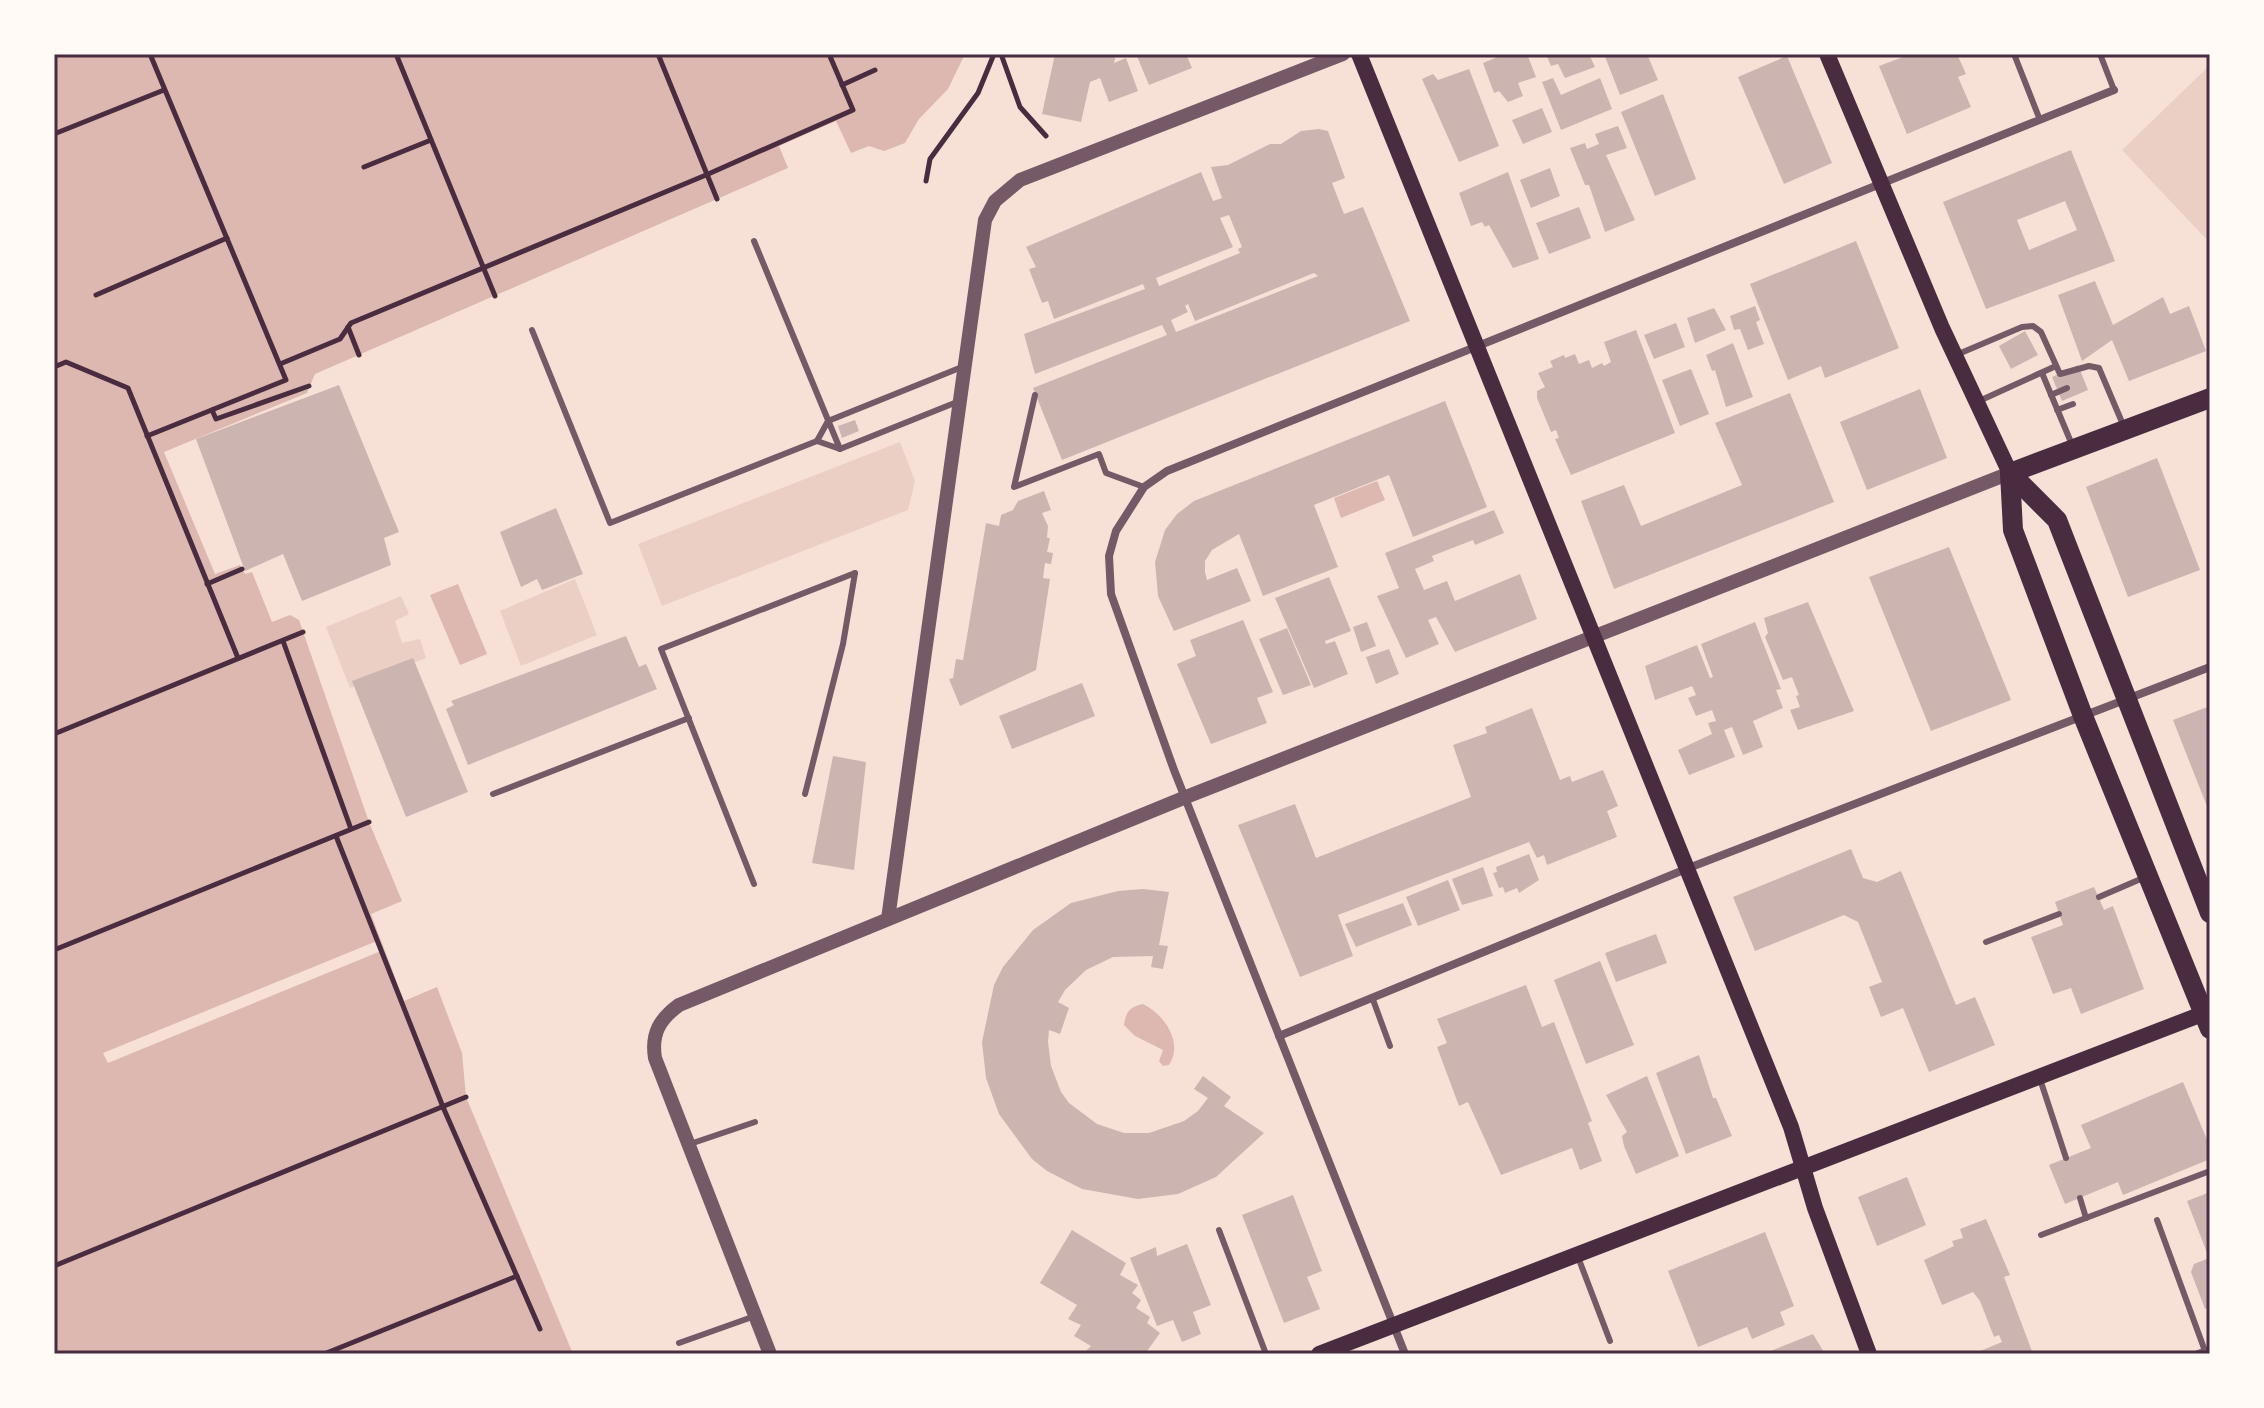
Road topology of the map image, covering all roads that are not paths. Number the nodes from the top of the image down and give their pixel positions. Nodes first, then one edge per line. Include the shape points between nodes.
1 (1343, 54) edge
2 (1359, 54) edge
3 (1827, 54) edge
4 (2014, 54) edge
5 (2100, 54) edge
6 (2114, 90) joint
7 (2040, 120) junction
8 (1880, 184) junction
9 (754, 241) dead end
10 (532, 330) dead end
11 (1475, 347) junction
12 (1954, 356) junction
13 (2056, 366) junction
14 (962, 367) junction
15 (2042, 373) junction
16 (2102, 373) junction
17 (2092, 377) dead end
18 (2067, 388) dead end
19 (2109, 389) junction
20 (2099, 393) dead end
21 (1035, 395) dead end
22 (2051, 395) junction
23 (2210, 398) edge
24 (957, 402) junction
25 (1976, 402) junction
26 (2073, 404) dead end
27 (2057, 410) junction
28 (828, 421) junction
29 (2125, 430) junction
30 (817, 441) junction
31 (840, 449) junction
32 (2074, 450) junction
33 (2010, 473) junction
34 (1144, 487) junction
35 (1593, 637) junction
36 (2210, 667) edge
37 (2127, 699) junction
38 (2083, 716) junction
39 (689, 718) junction
40 (493, 794) dead end
41 (805, 794) dead end
42 (1186, 797) junction
43 (1686, 869) junction
44 (2148, 876) junction
45 (754, 884) dead end
46 (2099, 897) dead end
47 (2210, 913) edge
48 (2059, 914) dead end
49 (888, 919) junction
50 (1986, 942) dead end
51 (1372, 997) junction
52 (2208, 1018) edge
53 (1279, 1036) junction
54 (1390, 1046) dead end
55 (2039, 1076) junction
56 (755, 1122) dead end
57 (688, 1144) junction
58 (2066, 1158) dead end
59 (1801, 1168) junction
60 (2210, 1171) edge
61 (2080, 1198) dead end
62 (2086, 1218) junction
63 (2157, 1220) dead end
64 (1219, 1230) dead end
65 (2041, 1235) dead end
66 (1576, 1253) junction
67 (755, 1316) junction
68 (1394, 1324) junction
69 (1610, 1341) dead end
70 (679, 1343) dead end
71 (2204, 1352) edge
72 (770, 1354) edge
73 (1266, 1354) edge
74 (1319, 1354) edge
75 (1405, 1354) edge
76 (1869, 1354) edge

1 - 14 street via 1020,180 995,201 985,220
2 - 11 main road
3 - 8 main road
4 - 7 lane
5 - 6 lane
6 - 7 street
7 - 8 street
8 - 11 street
8 - 12 main road
9 - 28 lane
10 - 30 lane via 610,523
11 - 34 street via 1167,471
11 - 35 main road
12 - 13 lane via 2029,325 2041,332
12 - 25 main road
13 - 15 lane
13 - 16 lane via 2062,375 2093,366
14 - 24 street
14 - 28 lane
15 - 22 lane
15 - 25 lane
16 - 17 lane
16 - 19 lane
18 - 22 lane
19 - 20 lane
19 - 29 lane
21 - 34 lane via 1014,487 1099,454 1106,473
22 - 27 lane
23 - 29 main road
24 - 31 lane
24 - 49 street
25 - 33 main road
26 - 27 lane
27 - 32 lane
28 - 30 lane
28 - 31 lane
29 - 32 main road
30 - 31 lane
32 - 33 main road
33 - 35 street
33 - 37 main road via 2057,520
33 - 38 main road via 2013,530
34 - 42 street via 1116,531 1109,556 1111,594
35 - 42 street
35 - 43 main road
36 - 37 street
37 - 38 street
37 - 47 main road
38 - 43 street
38 - 44 main road
39 - 40 lane
39 - 41 lane via 661,649 855,573
39 - 45 lane
42 - 49 street
42 - 53 street
43 - 51 street
43 - 59 main road via 1791,1127
44 - 46 lane
44 - 52 main road
48 - 50 lane
49 - 57 street via 692,998 665,1016 655,1035 655,1058
51 - 53 street
51 - 54 lane
52 - 55 main road
53 - 68 street
55 - 58 lane
55 - 59 main road
56 - 57 lane
57 - 67 street
59 - 66 main road
59 - 76 main road
60 - 62 lane
61 - 62 lane
62 - 65 lane
63 - 71 lane
64 - 73 lane
66 - 68 main road
66 - 69 lane
67 - 70 lane
67 - 72 street
68 - 74 main road
68 - 75 street

